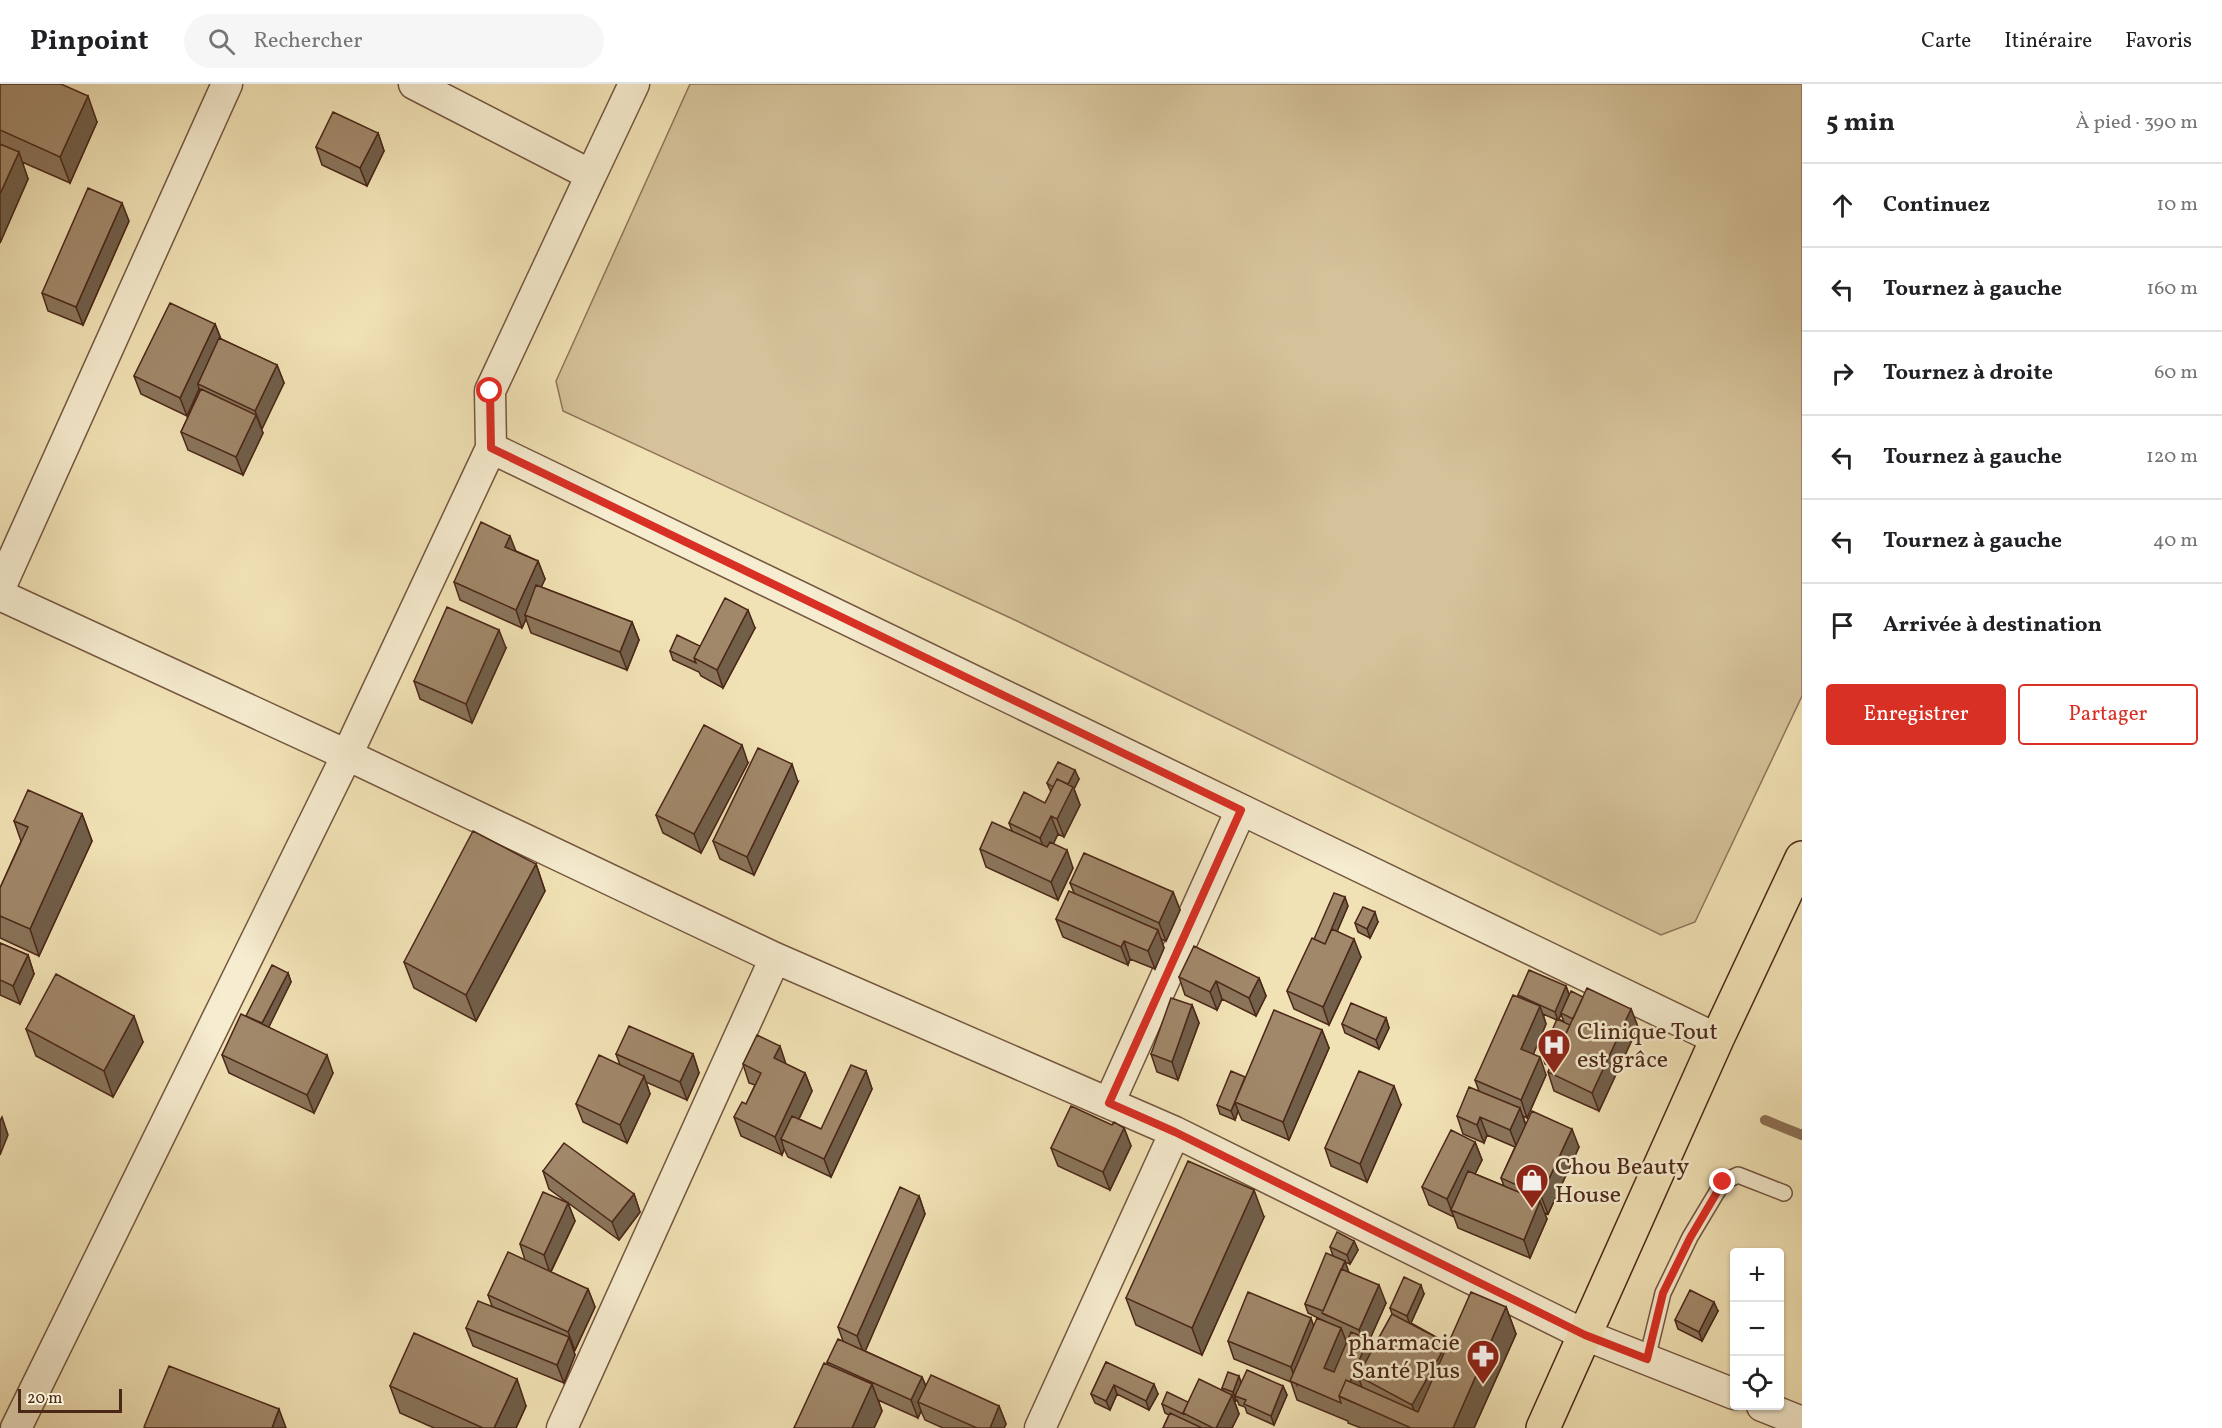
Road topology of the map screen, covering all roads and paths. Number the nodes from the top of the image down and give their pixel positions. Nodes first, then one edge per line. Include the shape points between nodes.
1 (227, 84) edge
2 (414, 84) edge
3 (634, 84) edge
4 (591, 175) junction
5 (491, 448) junction
6 (0, 588) edge
7 (0, 595) edge
8 (348, 755) junction
9 (1241, 810) junction
10 (1802, 858) edge
11 (775, 958) junction
12 (1717, 1040) junction
13 (1109, 1103) junction
14 (1175, 1132) junction
15 (1784, 1193) dead end
16 (1585, 1335) junction
17 (1647, 1359) junction
18 (1730, 1392) edge
19 (1772, 1410) edge
20 (1802, 1422) edge
21 (16, 1428) edge
22 (562, 1428) edge
23 (1040, 1428) edge
24 (1543, 1428) edge

1 - 6 street
2 - 4 street
3 - 4 street
4 - 5 street via 490,391
5 - 8 street
5 - 9 street
7 - 8 street
8 - 11 street
8 - 21 street
9 - 12 street
9 - 13 street
10 - 12 main road
11 - 13 street
11 - 22 street
12 - 16 main road
13 - 14 street
14 - 16 street
14 - 23 street
15 - 17 lane via 1738,1175 1723,1182 1663,1293
16 - 17 street
16 - 24 main road
17 - 18 street
19 - 20 street

